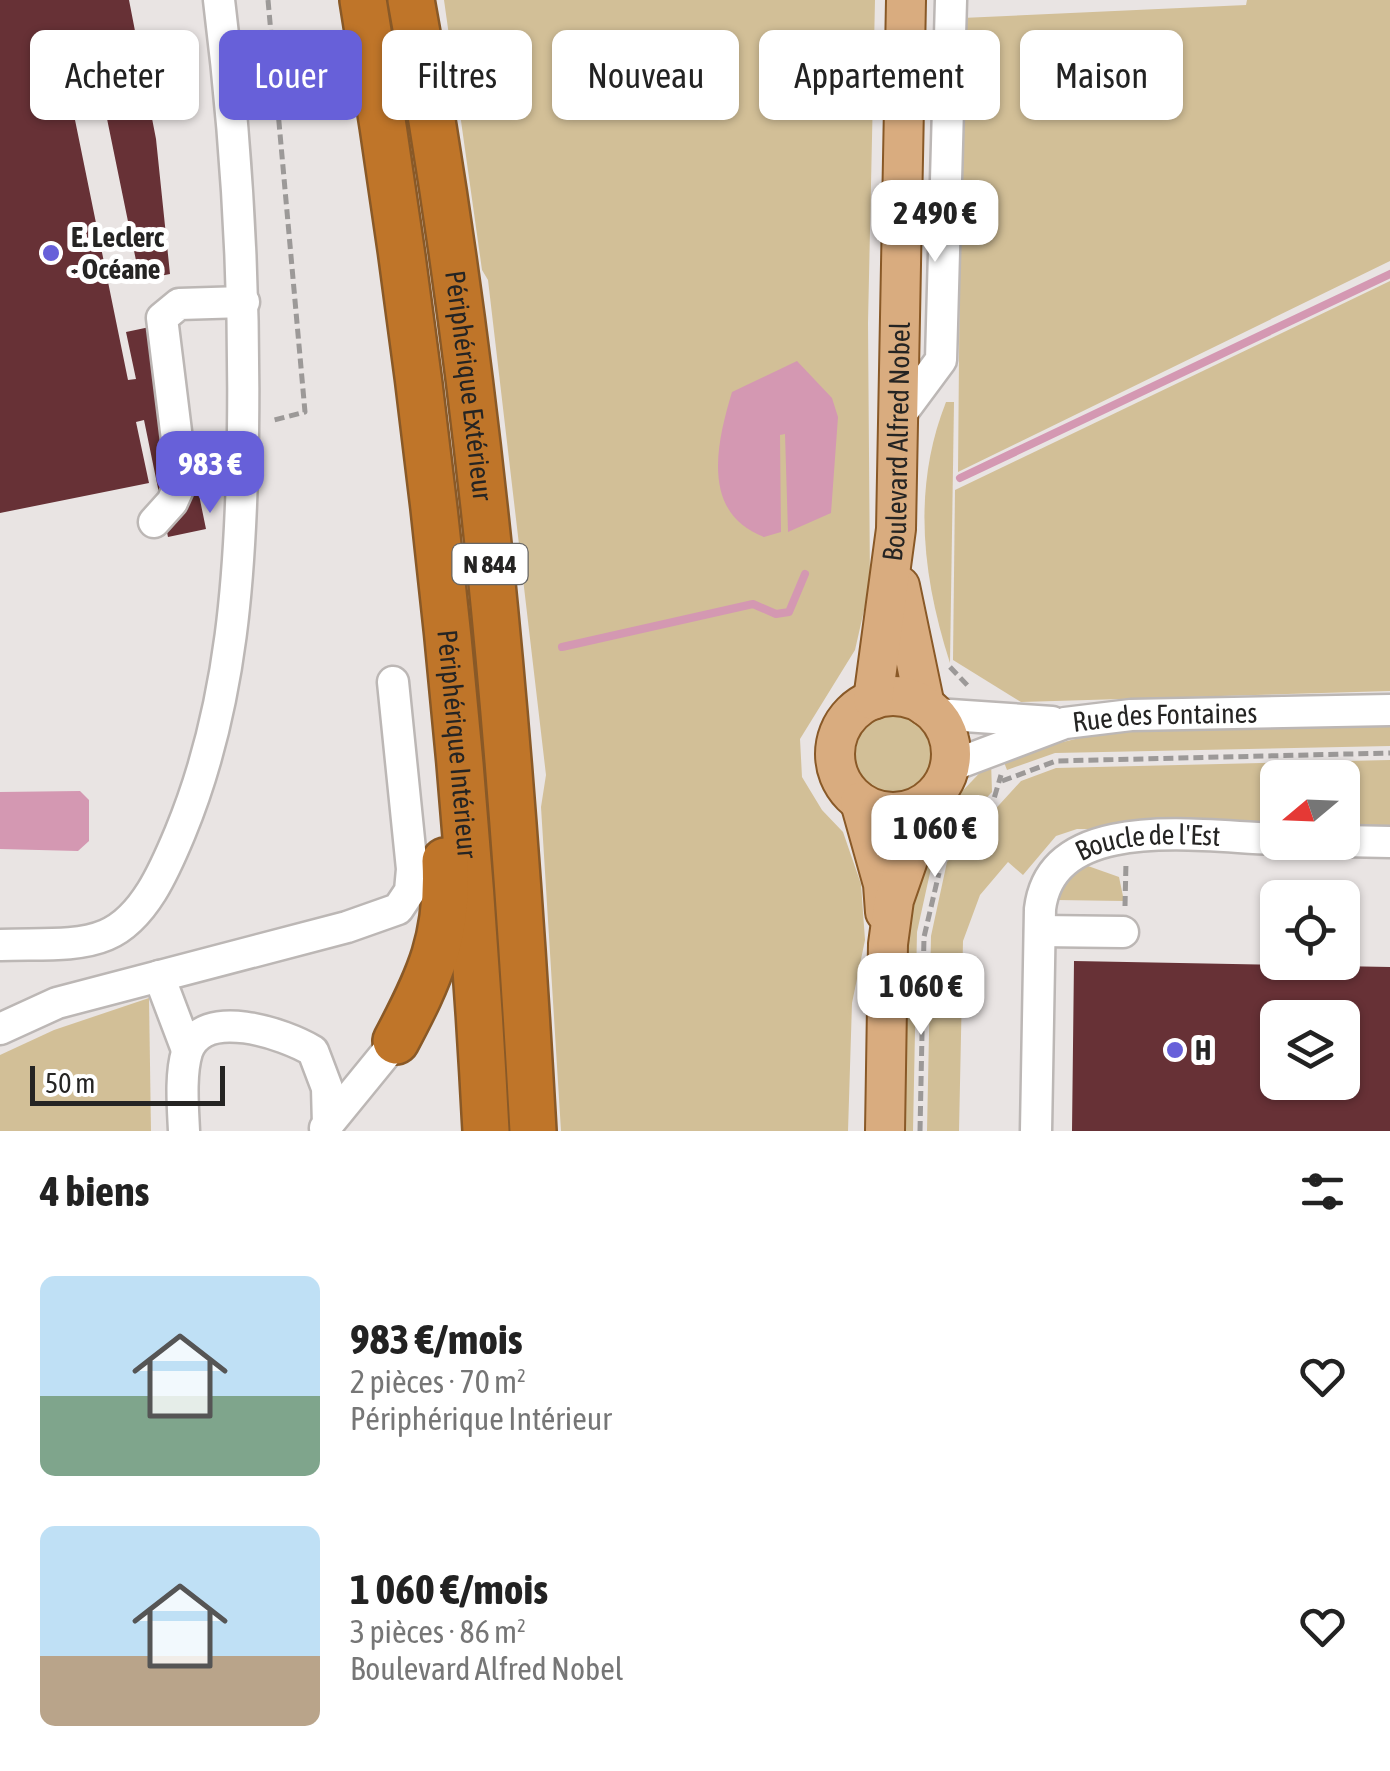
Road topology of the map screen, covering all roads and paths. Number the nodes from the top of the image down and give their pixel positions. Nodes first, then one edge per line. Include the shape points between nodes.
1 (219, 0) edge
2 (268, 0) edge
3 (364, 0) edge
4 (411, 0) edge
5 (906, 0) edge
6 (951, 0) edge
7 (244, 302) junction
8 (898, 418) junction
9 (257, 422) dead end
10 (154, 522) dead end
11 (896, 529) junction
12 (454, 678) junction
13 (393, 682) dead end
14 (873, 700) junction
15 (931, 710) junction
16 (1390, 710) edge
17 (1065, 723) junction
18 (1390, 753) edge
19 (951, 766) junction
20 (860, 802) junction
21 (928, 802) junction
22 (1390, 842) edge
23 (1260, 845) edge
24 (1360, 845) edge
25 (1126, 853) dead end
26 (1124, 923) joint
27 (1040, 931) junction
28 (0, 944) edge
29 (888, 944) junction
30 (160, 976) junction
31 (0, 1030) edge
32 (396, 1041) joint
33 (187, 1050) junction
34 (325, 1128) edge
35 (184, 1131) edge
36 (486, 1131) edge
37 (533, 1131) edge
38 (885, 1131) edge
39 (920, 1131) edge
40 (1036, 1131) edge

1 - 7 street via 235,125
2 - 9 path via 305,412
3 - 12 highway, Périphérique Intérieur / N 844 via 413,319
4 - 37 highway, Périphérique Extérieur / N 844 via 458,298 499,646
5 - 8 main road, Boulevard Alfred Nobel
6 - 8 street via 940,360
7 - 10 street via 179,304 162,318 182,480
7 - 28 street via 237,574 228,676 204,775 170,857 138,911 106,936
8 - 11 main road, Boulevard Alfred Nobel
11 - 14 main road, Boulevard Alfred Nobel
11 - 15 main road via 904,614
12 - 32 highway via 436,718 447,897 433,972
12 - 36 highway, Périphérique Intérieur / N 844
13 - 30 street via 412,868 410,891 398,909
14 - 15 main road via 904,696
14 - 20 main road via 847,717 834,755 840,779
15 - 17 street
15 - 19 main road via 947,732
16 - 17 street, Rue des Fontaines via 1131,715
17 - 19 street, Rue des Fontaines
18 - 39 path via 1056,761 1002,781 993,802 943,856 939,872 924,937
19 - 21 main road
20 - 21 main road via 890,813
20 - 29 main road via 883,884
21 - 29 main road via 894,900
22 - 24 street
23 - 27 street, Boucle de l'Est via 1126,836 1092,844 1065,860 1042,890
25 - 26 path
26 - 27 street
27 - 40 street, Boucle de l'Est
29 - 38 main road
30 - 31 street via 57,1002
30 - 33 street
32 - 34 street
33 - 34 street via 221,1026 292,1038 314,1051 321,1065
33 - 35 street

